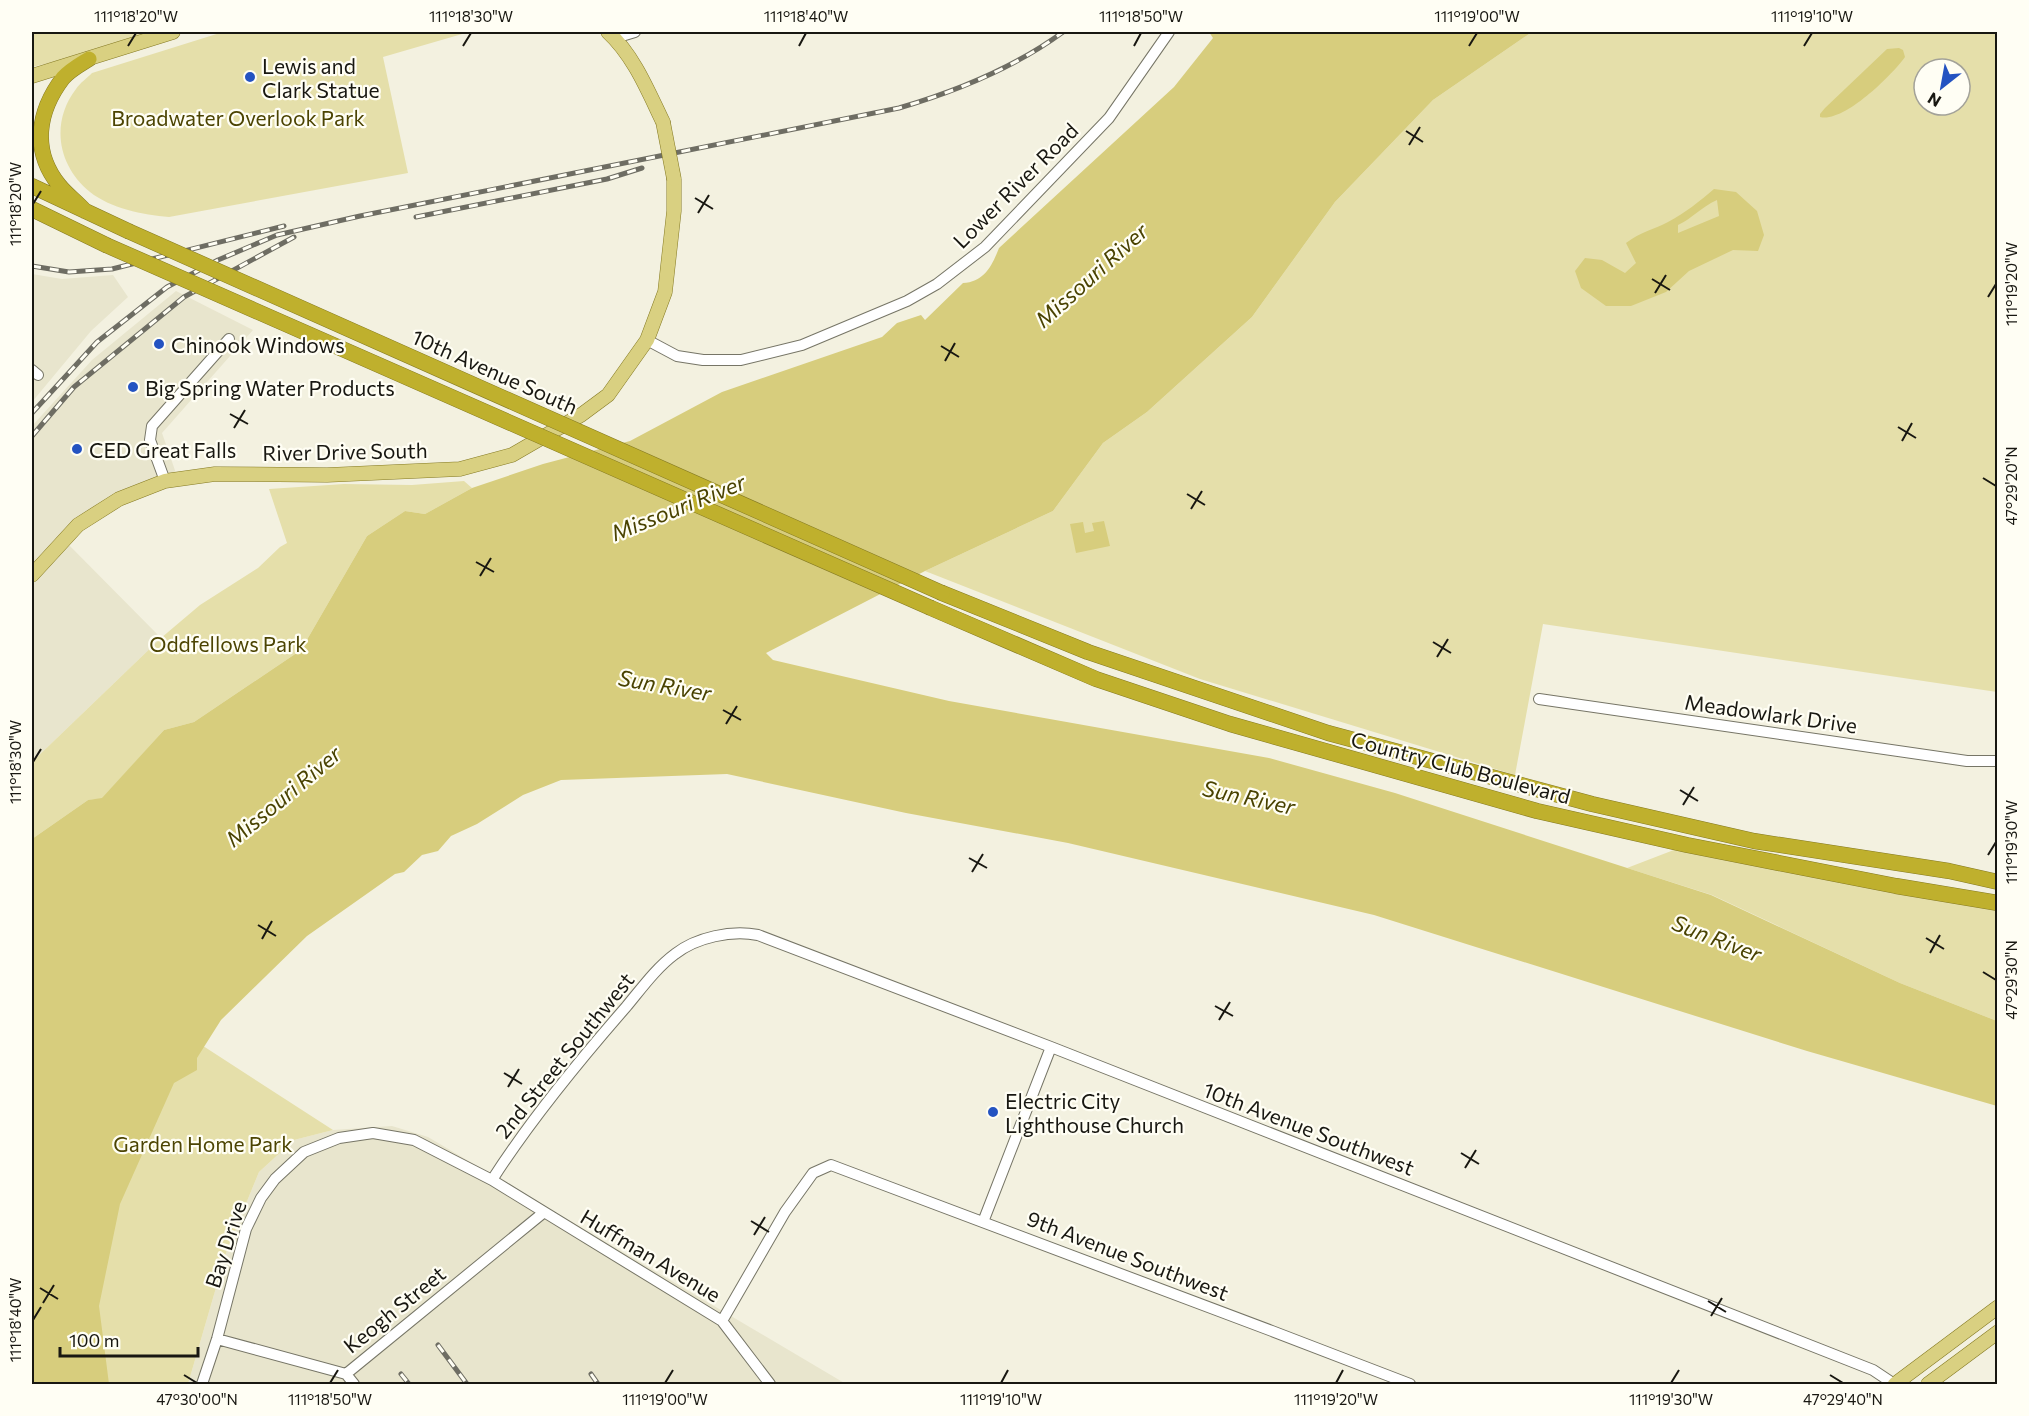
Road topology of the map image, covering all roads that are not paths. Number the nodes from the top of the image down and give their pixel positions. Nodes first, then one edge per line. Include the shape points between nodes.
1 (173, 32) edge
2 (635, 32) edge
3 (1169, 32) edge
4 (611, 35) edge
5 (89, 58) junction
6 (32, 76) edge
7 (32, 186) edge
8 (32, 209) edge
9 (85, 210) junction
10 (229, 339) dead end
11 (647, 340) junction
12 (165, 481) junction
13 (32, 575) edge
14 (942, 593) joint
15 (931, 608) joint
16 (1539, 699) dead end
17 (1998, 761) edge
18 (1998, 882) edge
19 (1998, 903) edge
20 (703, 939) joint
21 (1051, 1047) junction
22 (492, 1180) junction
23 (543, 1213) junction
24 (983, 1222) junction
25 (1998, 1307) edge
26 (722, 1321) junction
27 (1998, 1332) edge
28 (217, 1339) junction
29 (346, 1374) junction
30 (202, 1384) edge
31 (354, 1384) edge
32 (770, 1384) edge
33 (1410, 1384) edge
34 (1895, 1384) edge
35 (1928, 1384) edge

1 - 5 main road
2 - 4 street
3 - 11 street, Lower River Road via 1109,118 985,247 937,284 907,301 802,345 741,360 677,357
4 - 11 main road, River Drive South, bridge via 644,82 663,122 674,179 665,292
5 - 6 main road
5 - 9 highway via 64,76 41,121 40,141 58,185
7 - 9 highway, 10th Avenue South
8 - 15 highway, 10th Avenue South, bridge
9 - 14 highway, 10th Avenue South, bridge
10 - 12 street via 152,426 150,440
11 - 12 main road, River Drive South via 608,395 512,455 460,469 327,475 215,474
12 - 13 main road, River Drive South via 119,500 78,525
14 - 18 highway, Country Club Boulevard via 1088,652 1339,736 1592,804 1742,838
15 - 19 highway, Country Club Boulevard via 1119,687 1230,724 1537,811 1710,849
16 - 17 street, Meadowlark Drive via 1967,761
20 - 21 street, 10th Avenue Southwest via 738,933 758,935
20 - 22 street, 2nd Street Southwest via 674,954 612,1023 517,1141
21 - 24 street
21 - 34 street, 10th Avenue Southwest via 1873,1370
22 - 23 street, Huffman Avenue
22 - 28 street, Bay Drive via 414,1140 373,1133 339,1138 304,1152 274,1179 246,1229
23 - 26 street, Huffman Avenue
23 - 29 street, Keogh Street
24 - 26 street, 9th Avenue Southwest via 831,1164 813,1173 785,1212
24 - 33 street, 9th Avenue Southwest
25 - 34 main road
26 - 32 street, Huffman Avenue
27 - 35 main road
28 - 29 street, Keogh Street
28 - 30 street, Bay Drive
29 - 31 street

